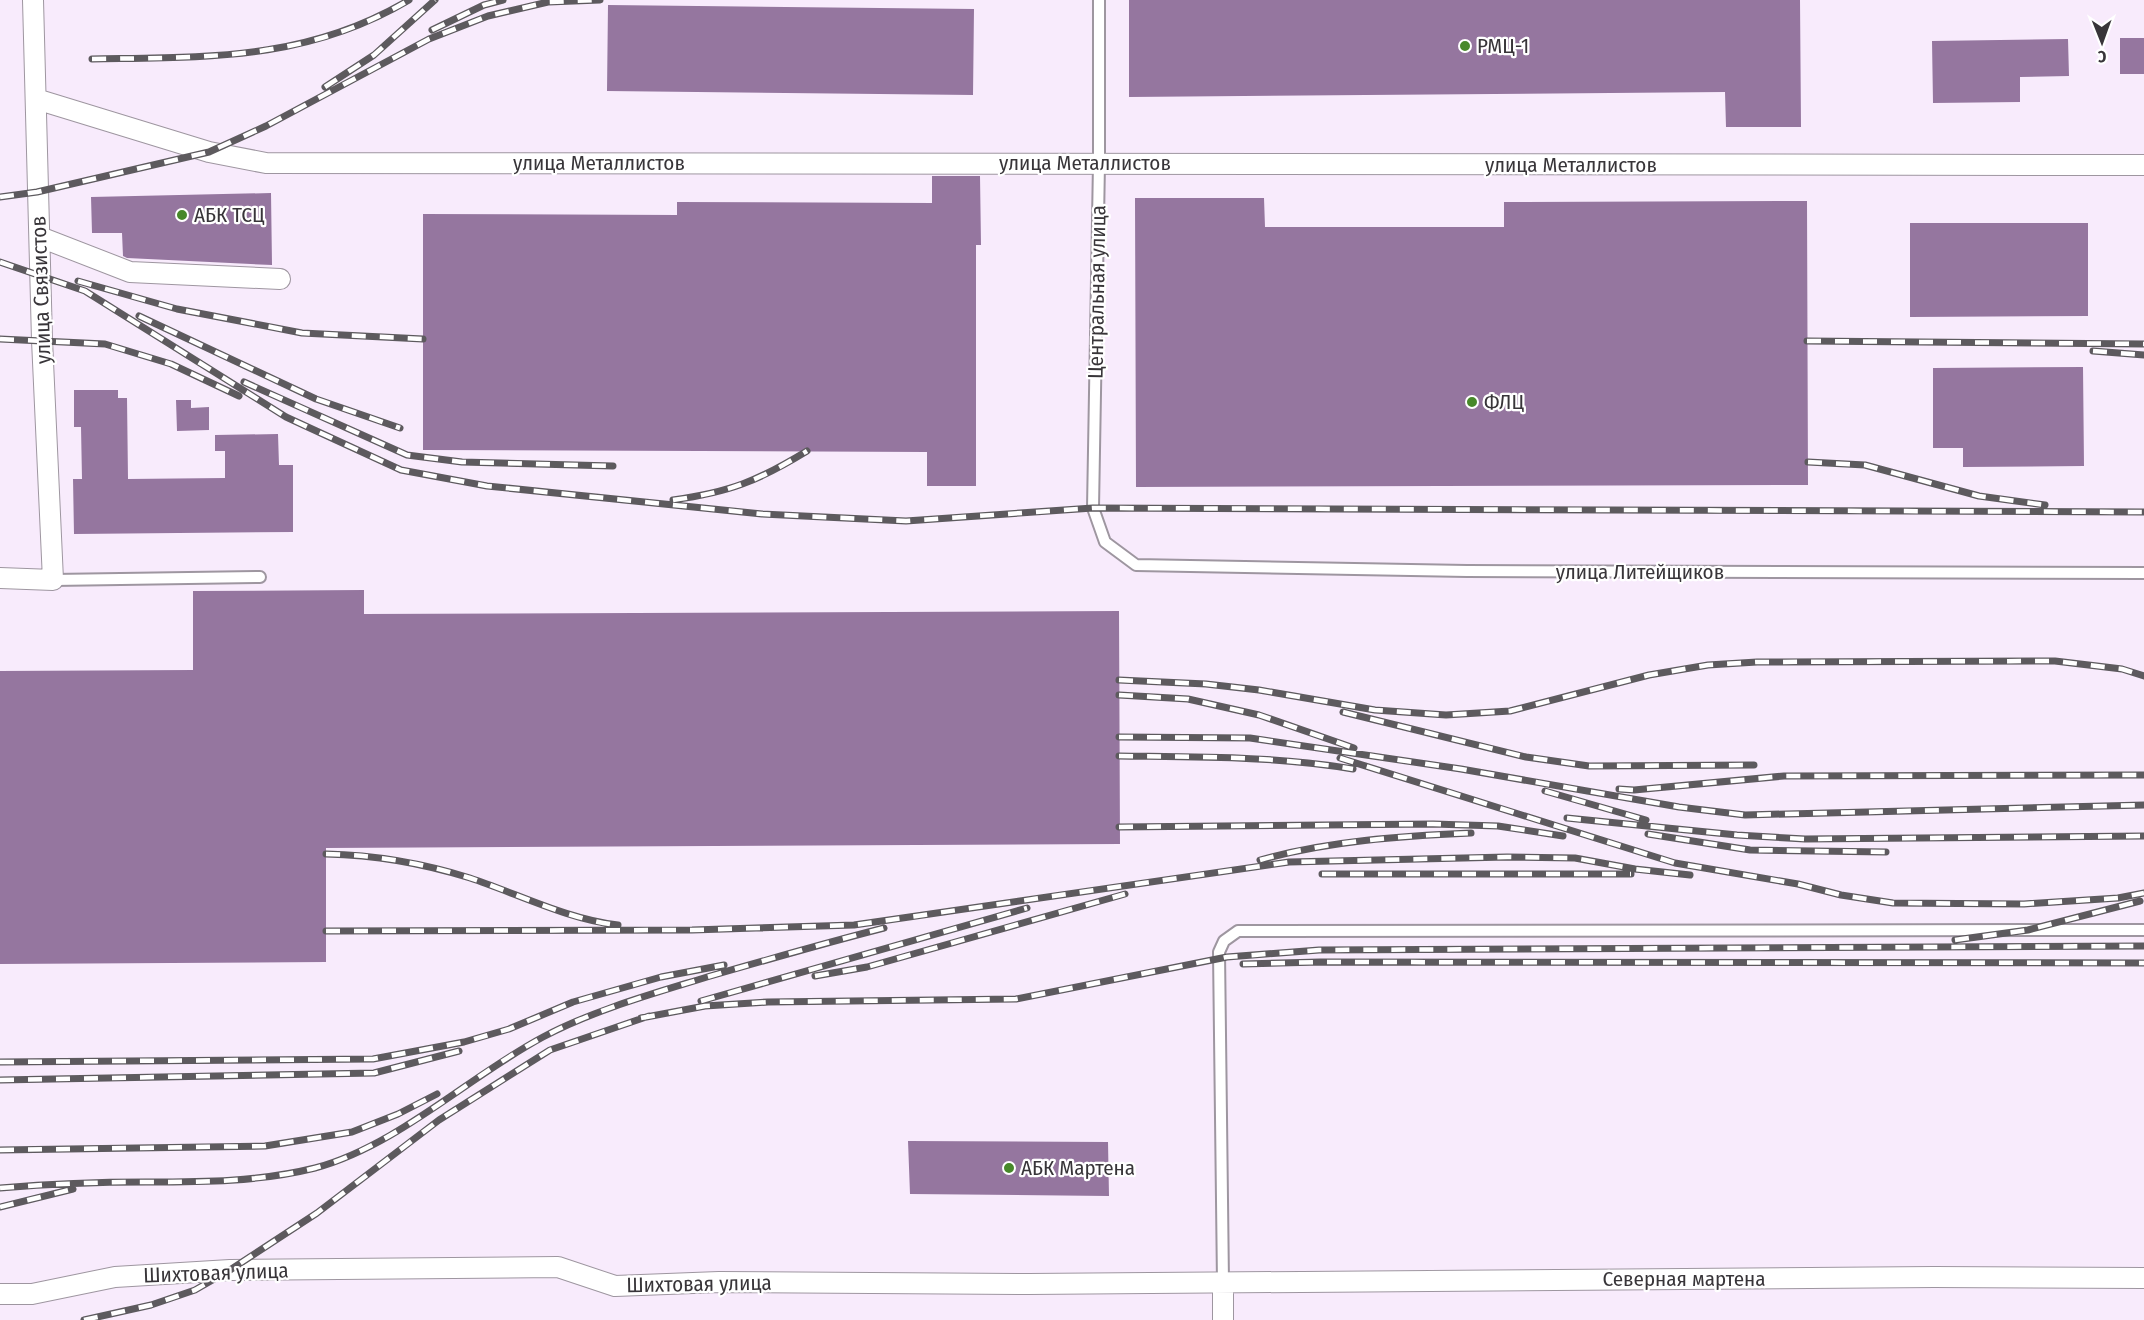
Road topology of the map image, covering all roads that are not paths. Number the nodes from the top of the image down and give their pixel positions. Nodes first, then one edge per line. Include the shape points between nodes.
1 (33, 0) edge
2 (1099, 0) edge
3 (36, 99) junction
4 (1099, 163) junction
5 (2144, 165) edge
6 (40, 237) junction
7 (280, 279) dead end
8 (1137, 565) joint
9 (2144, 573) edge
10 (260, 577) dead end
11 (0, 578) edge
12 (53, 580) junction
13 (2144, 930) edge
14 (2144, 1278) edge
15 (1223, 1282) junction
16 (0, 1294) edge
17 (1223, 1320) edge

1 - 3 street, улица Связистов
2 - 4 lane, Центральная улица
3 - 4 street, улица Металлистов via 210,152 266,163
3 - 6 street, улица Связистов
4 - 5 street, улица Металлистов
4 - 8 lane, Центральная улица via 1093,508 1105,542
6 - 7 street via 130,272
6 - 12 street, улица Связистов
8 - 9 lane, улица Литейщиков via 1467,571
10 - 12 lane
11 - 12 street
13 - 15 lane via 1238,931 1224,941 1219,952
14 - 15 street, Северная мартена
15 - 16 street, Шихтовая улица via 719,1282 615,1286 558,1267 230,1270 116,1277 32,1294
15 - 17 street

